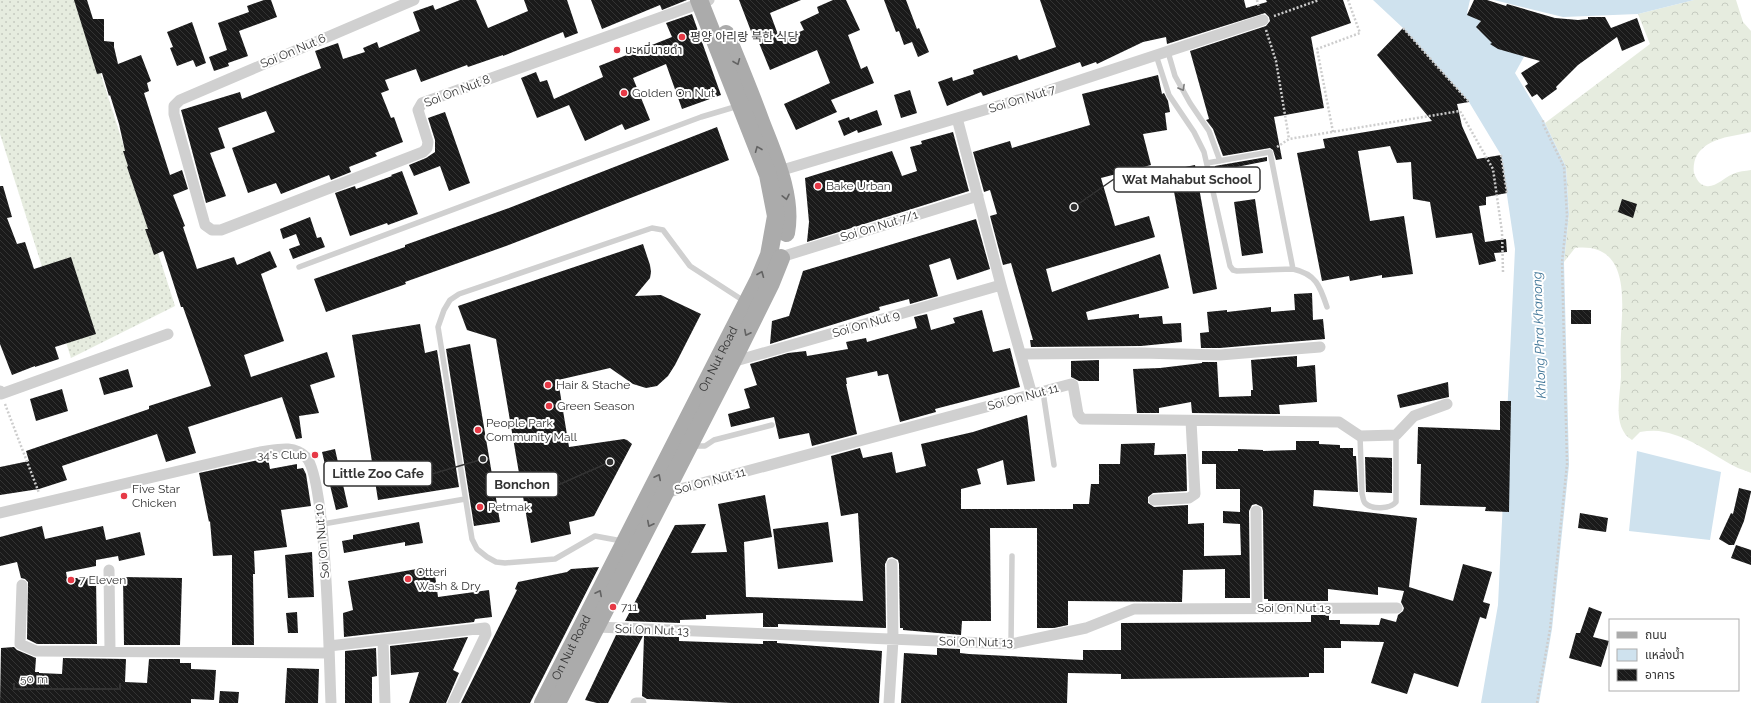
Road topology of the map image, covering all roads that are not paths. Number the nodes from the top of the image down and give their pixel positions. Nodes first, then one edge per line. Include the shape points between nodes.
1 (414, 0) edge
2 (705, 1) edge
3 (1263, 20) road end
4 (1168, 52) junction
5 (1156, 55) junction
6 (747, 103) junction
7 (957, 118) junction
8 (1220, 161) junction
9 (1207, 163) junction
10 (779, 171) junction
11 (978, 196) junction
12 (212, 230) joint
13 (781, 256) junction
14 (299, 267) dead end
15 (1293, 269) junction
16 (1001, 285) junction
17 (753, 306) junction
18 (1327, 307) dead end
19 (168, 334) dead end
20 (1320, 347) dead end
21 (1021, 354) junction
22 (732, 362) junction
23 (1043, 392) junction
24 (0, 393) edge
25 (1032, 395) junction
26 (1447, 404) dead end
27 (1191, 421) junction
28 (772, 425) dead end
29 (1396, 435) junction
30 (1360, 436) junction
31 (689, 446) junction
32 (1054, 465) dead end
33 (665, 493) junction
34 (465, 499) junction
35 (1154, 500) dead end
36 (1256, 511) dead end
37 (0, 513) edge
38 (323, 524) junction
39 (632, 544) junction
40 (1012, 556) dead end
41 (892, 564) dead end
42 (109, 570) dead end
43 (22, 585) dead end
44 (1257, 608) junction
45 (1397, 608) dead end
46 (597, 627) junction
47 (893, 640) junction
48 (383, 641) junction
49 (1011, 644) junction
50 (329, 650) junction
51 (110, 651) junction
52 (332, 703) edge
53 (385, 703) edge
54 (453, 703) edge
55 (543, 703) edge
56 (557, 703) edge
57 (636, 703) edge
58 (641, 703) edge
59 (889, 703) edge

1 - 12 street, Soi On Nut 6 via 180,100 174,106 204,225
2 - 6 main road, On Nut Road
2 - 12 street, Soi On Nut 8 via 422,103 418,110 428,142 423,152 221,230
3 - 4 street, Soi On Nut 7
4 - 5 street, Soi On Nut 7
4 -> 8 lane via 1175,76 1209,131
5 - 7 street, Soi On Nut 7
5 - 9 lane via 1169,95 1194,132
6 - 10 main road, On Nut Road
6 - 14 lane via 693,120
17 -> 6 main road, On Nut Road via 759,279 769,255 776,216 768,175
7 - 10 street, Soi On Nut 7
7 - 11 street
8 - 9 lane
8 - 15 lane via 1270,152
9 - 15 lane via 1233,270
10 -> 13 main road, On Nut Road via 788,216
11 - 13 street, Soi On Nut 7/1
11 - 16 street
13 - 17 main road, On Nut Road via 772,283
15 - 18 lane via 1311,276 1321,289
16 - 21 street
16 - 22 street, Soi On Nut 9
17 -> 22 main road, On Nut Road
17 - 34 lane via 690,266 659,228 652,228 467,291 450,300 438,327
39 -> 17 main road, On Nut Road
19 - 24 street
20 - 21 street via 1220,355
21 - 25 street
22 - 31 main road, On Nut Road
23 - 25 street, Soi On Nut 11
23 - 27 street, Soi On Nut 11 via 1072,384 1078,414 1082,419
23 - 32 lane
25 - 33 street, Soi On Nut 11
26 - 29 street via 1414,416
27 - 30 street, Soi On Nut 11 via 1339,422
27 - 35 street via 1194,494 1189,498
28 - 31 lane via 714,440 705,446
29 - 30 street
29 - 30 lane via 1396,502 1385,508 1365,503 1362,494
31 - 33 main road, On Nut Road
33 -> 39 main road, On Nut Road
34 - 38 lane
34 - 39 lane via 472,539 478,549 496,562 555,559 595,536
36 - 44 street
37 - 38 street, Soi On Nut 10 via 284,448 294,450 305,457 312,466
38 - 50 street, Soi On Nut 10
39 - 46 main road, On Nut Road
55 -> 39 main road, On Nut Road
40 - 49 lane
41 - 47 street
42 - 51 street
43 - 51 street via 20,644 36,651
44 - 45 street, Soi On Nut 13
44 - 49 street, Soi On Nut 13 via 1134,608 1086,628
46 - 47 street, Soi On Nut 13
46 - 56 main road, On Nut Road
47 - 49 street, Soi On Nut 13
47 - 59 street
48 - 50 street
48 - 53 street
48 - 54 street via 485,628 486,634
50 - 51 street
50 - 52 street, Soi On Nut 10
57 - 58 street

